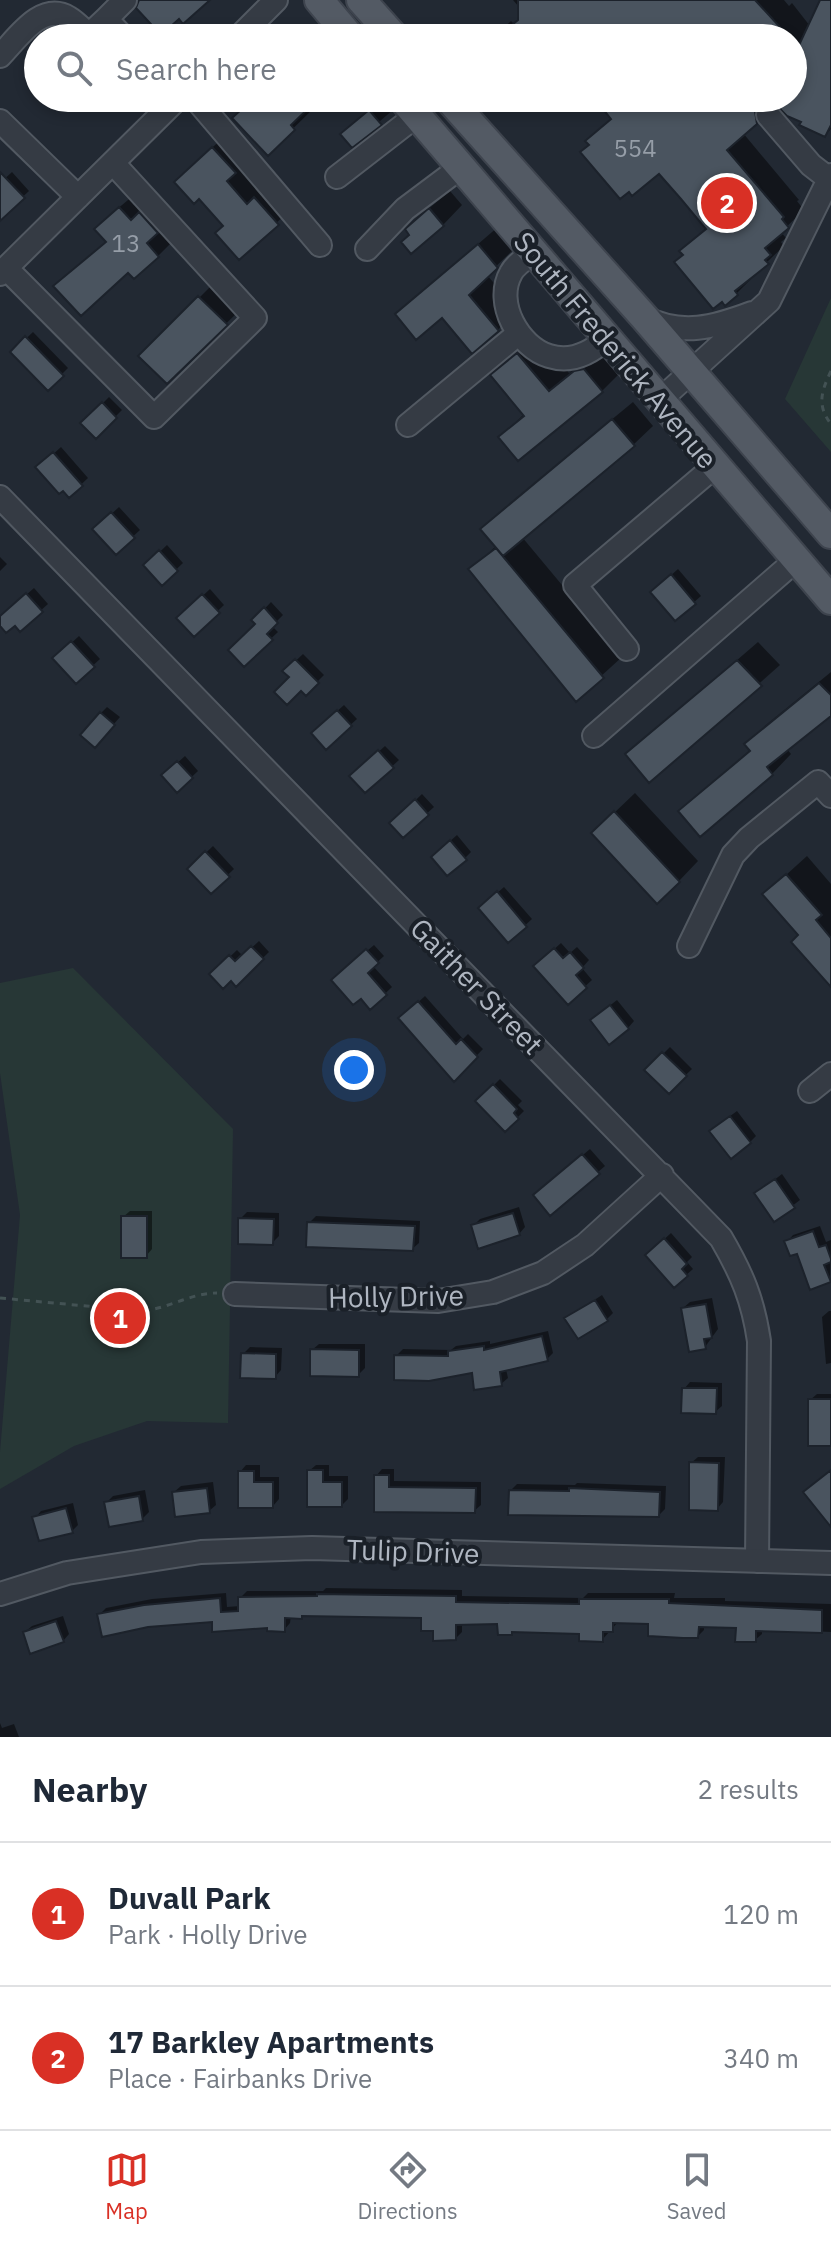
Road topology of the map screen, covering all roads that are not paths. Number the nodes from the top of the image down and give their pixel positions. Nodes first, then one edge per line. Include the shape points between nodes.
1 (125, 0) edge
2 (276, 0) edge
3 (319, 0) edge
4 (361, 0) edge
5 (106, 19) junction
6 (32, 24) edge
7 (76, 24) edge
8 (101, 24) edge
9 (111, 24) edge
10 (252, 24) edge
11 (339, 24) edge
12 (382, 24) edge
13 (24, 32) edge
14 (0, 56) edge
15 (164, 112) edge
16 (207, 112) edge
17 (404, 112) edge
18 (415, 112) edge
19 (461, 112) edge
20 (768, 115) dead end
21 (0, 121) edge
22 (113, 163) junction
23 (461, 167) junction
24 (337, 177) dead end
25 (830, 177) edge
26 (78, 197) junction
27 (320, 245) dead end
28 (367, 249) dead end
29 (534, 252) junction
30 (3, 271) edge
31 (769, 301) junction
32 (644, 317) junction
33 (519, 333) junction
34 (607, 338) junction
35 (691, 372) junction
36 (660, 400) junction
37 (408, 425) dead end
38 (715, 466) junction
39 (0, 497) edge
40 (831, 534) edge
41 (796, 560) junction
42 (831, 600) edge
43 (627, 649) dead end
44 (594, 736) dead end
45 (831, 796) edge
46 (689, 946) dead end
47 (831, 1074) edge
48 (810, 1091) dead end
49 (662, 1175) junction
50 (235, 1294) road end
51 (757, 1561) junction
52 (831, 1563) edge
53 (0, 1594) edge

1 - 5 street
2 - 10 street
3 - 11 main road
4 - 12 main road
5 - 8 street
5 - 9 street
6 - 7 street via 41,15 54,13
13 - 14 street
15 - 22 street
16 - 27 street
17 - 24 street
18 - 23 main road, South Frederick Avenue
19 - 32 main road, South Frederick Avenue
20 - 25 street via 811,165
21 - 26 street
22 - 26 street
22 - 30 street via 255,318 154,417
23 - 28 street via 405,209
23 - 29 main road, South Frederick Avenue
25 - 31 street
26 - 30 street
29 - 33 street via 508,280 508,314
29 - 34 main road, South Frederick Avenue
31 - 32 street via 744,316 702,329 678,329
31 - 35 street
32 - 35 main road, South Frederick Avenue
33 - 34 street via 538,351 558,358 584,354
33 - 37 street
34 - 36 main road, South Frederick Avenue
35 - 36 street
35 - 40 main road, South Frederick Avenue
36 - 38 main road, South Frederick Avenue
38 - 41 main road, South Frederick Avenue
38 - 43 street via 575,585
39 - 49 street, Gaither Street
41 - 42 main road, South Frederick Avenue
41 - 44 street
45 - 46 street via 818,782 749,838 733,855
47 - 48 street
49 - 50 street, Holly Drive via 585,1245 543,1273 493,1292 438,1301
49 - 51 street, Gaither Street via 721,1238 754,1306 759,1341
51 - 52 street, Tulip Drive
51 - 53 street, Tulip Drive via 312,1548 201,1552 67,1573

